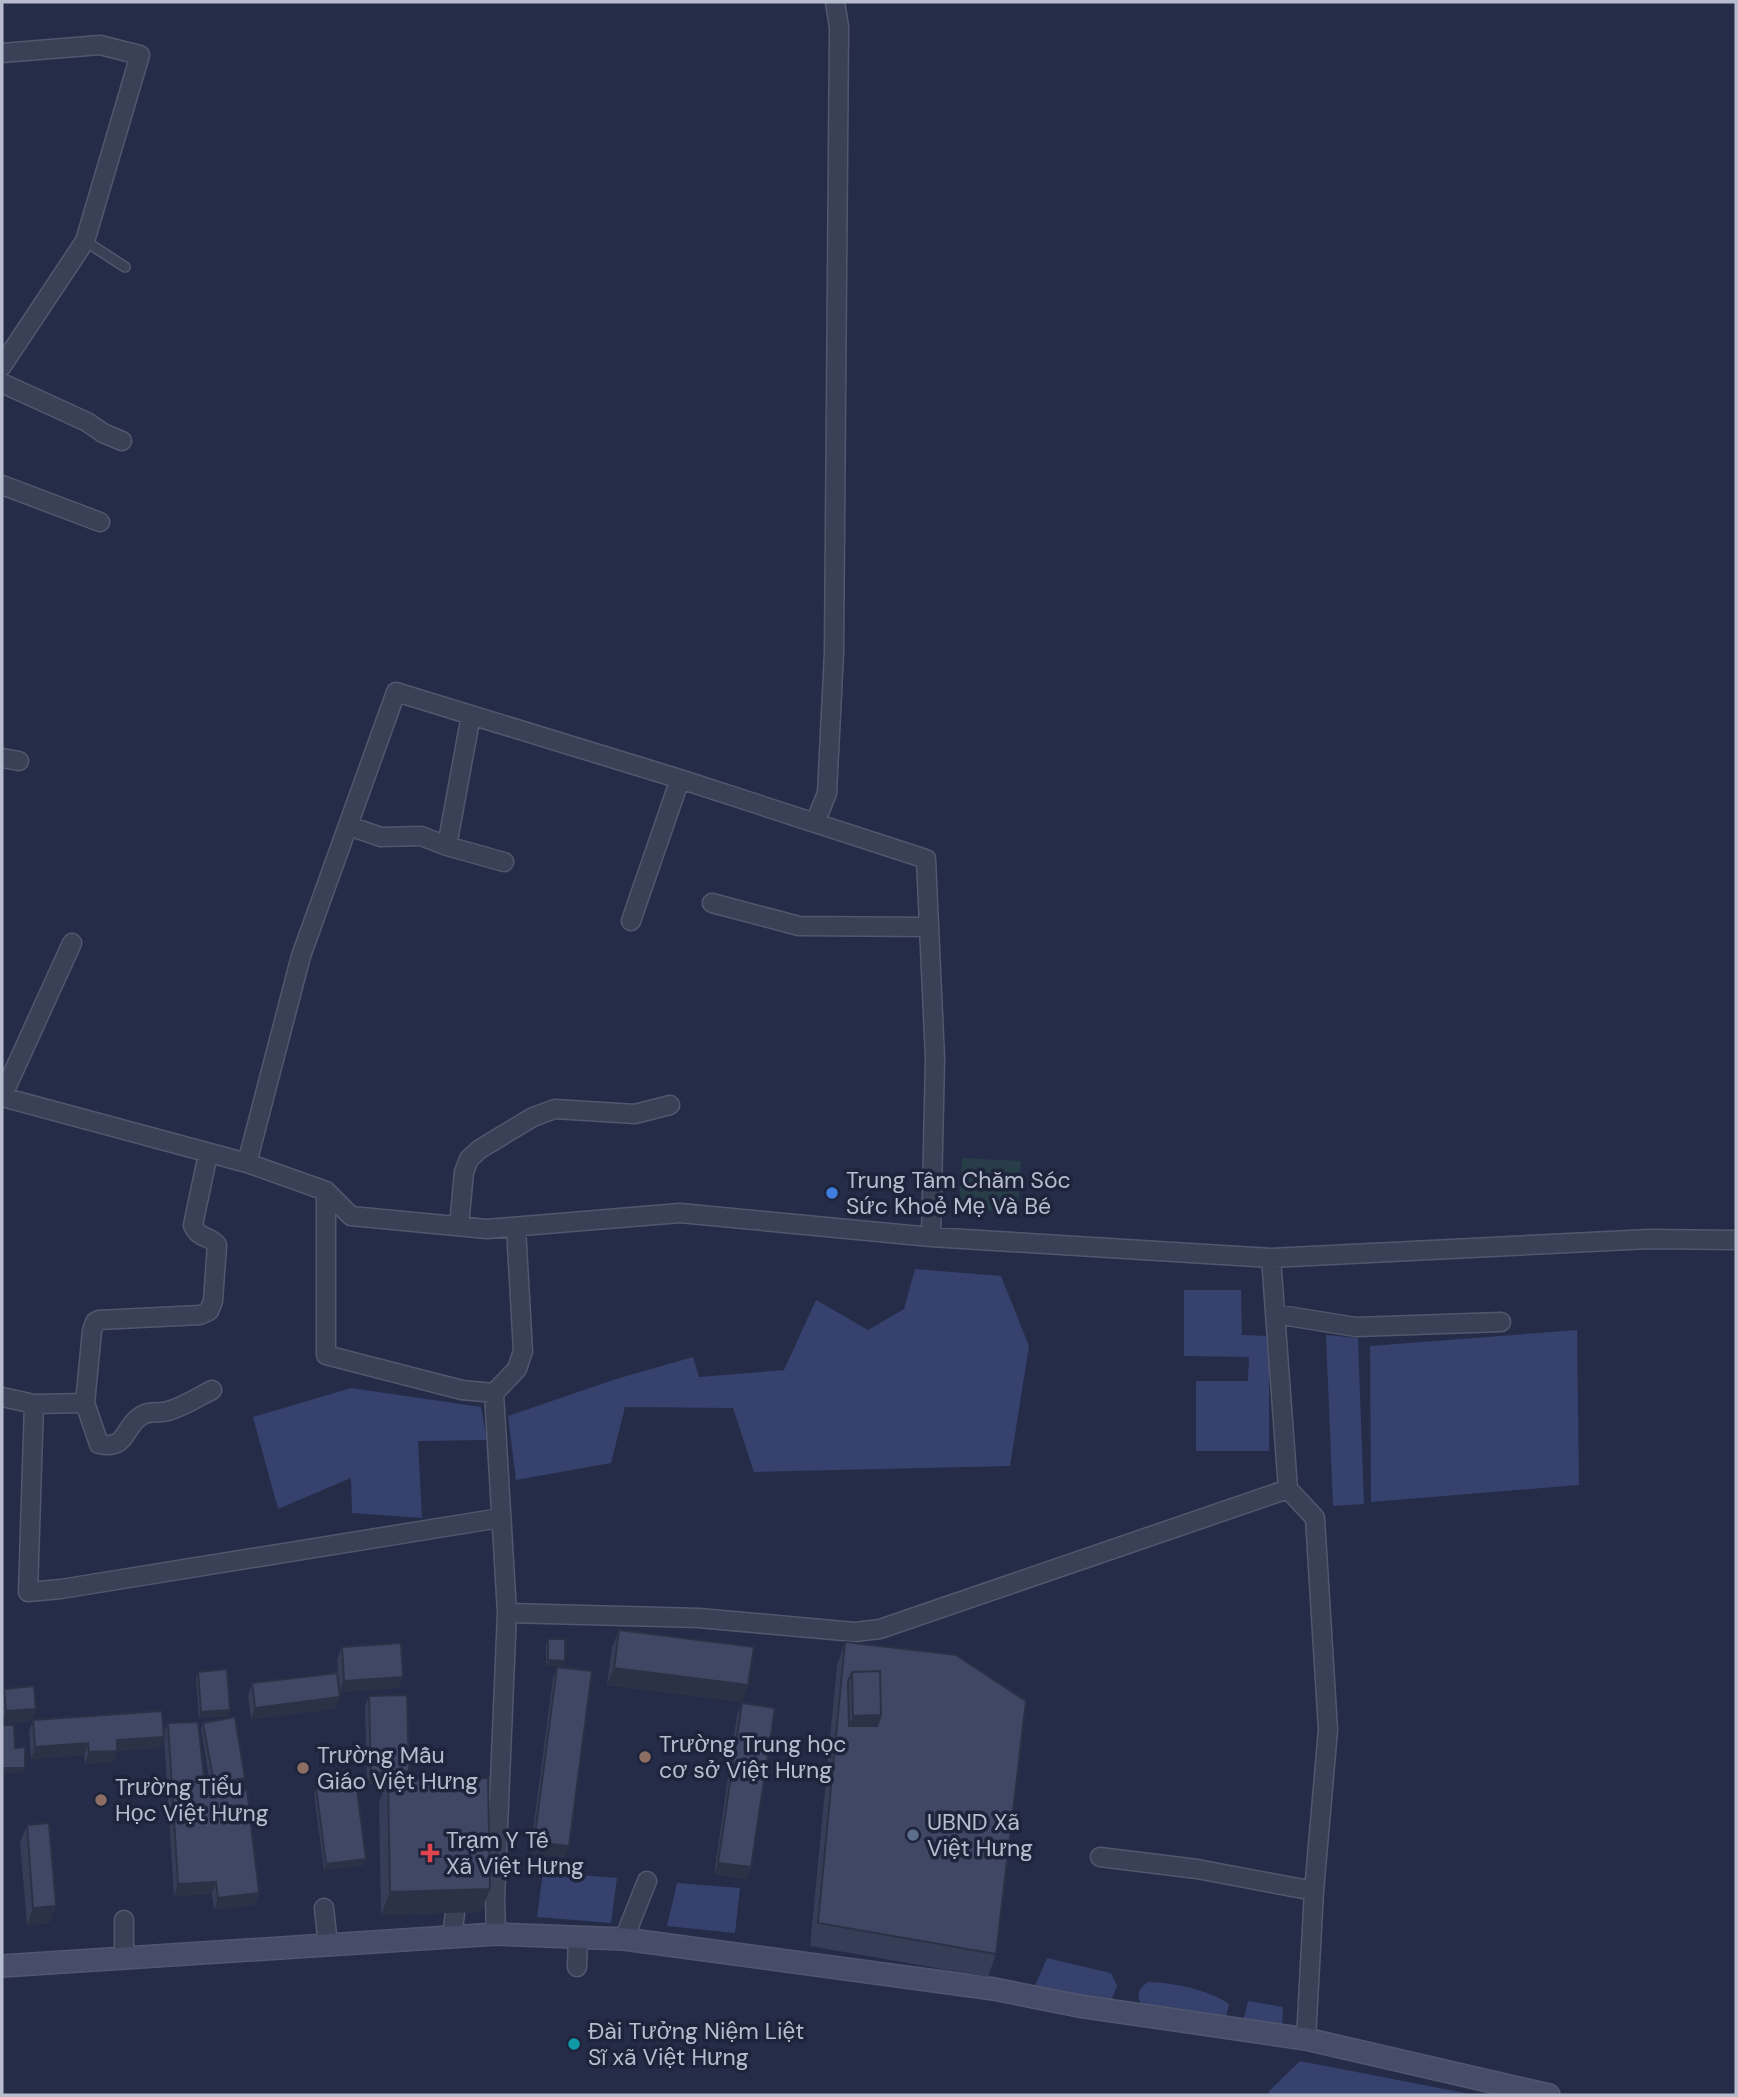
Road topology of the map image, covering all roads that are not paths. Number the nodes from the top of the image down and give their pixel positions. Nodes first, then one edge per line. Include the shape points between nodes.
1 (835, 2) edge
2 (2, 53) edge
3 (85, 241) junction
4 (125, 267) dead end
5 (2, 366) edge
6 (2, 383) edge
7 (122, 441) dead end
8 (2, 485) edge
9 (100, 522) dead end
10 (471, 715) junction
11 (680, 779) junction
12 (815, 823) junction
13 (349, 826) junction
14 (447, 846) junction
15 (504, 862) dead end
16 (712, 903) dead end
17 (631, 921) dead end
18 (929, 927) junction
19 (72, 943) dead end
20 (2, 1097) edge
21 (670, 1105) dead end
22 (208, 1154) junction
23 (247, 1163) junction
24 (326, 1191) junction
25 (459, 1226) junction
26 (516, 1228) junction
27 (931, 1237) junction
28 (1736, 1240) edge
29 (1271, 1258) junction
30 (1275, 1314) junction
31 (1501, 1322) dead end
32 (212, 1390) dead end
33 (494, 1393) junction
34 (2, 1397) edge
35 (85, 1403) junction
36 (34, 1404) junction
37 (1288, 1489) junction
38 (500, 1518) junction
39 (507, 1613) junction
40 (1100, 1857) dead end
41 (647, 1881) dead end
42 (1314, 1891) junction
43 (324, 1908) dead end
44 (455, 1913) dead end
45 (124, 1920) dead end
46 (496, 1934) junction
47 (452, 1937) junction
48 (578, 1937) junction
49 (624, 1939) junction
50 (328, 1945) junction
51 (124, 1959) junction
52 (2, 1966) edge
53 (577, 1967) dead end
54 (973, 1975) dead end
55 (994, 1989) junction
56 (1306, 2039) junction
57 (1511, 2091) edge
58 (1549, 2095) edge

1 - 12 street via 834,653 827,793
2 - 3 street via 100,45 140,55
3 - 4 lane
3 - 5 street
6 - 7 street
8 - 9 street
10 - 11 street
10 - 13 street via 396,692
10 - 14 street
11 - 12 street
11 - 17 street
12 - 18 street via 926,859
13 - 14 street via 381,837 421,836
13 - 23 street via 300,956
14 - 15 street
16 - 18 street via 799,926
18 - 27 street via 934,1059
19 - 20 street
20 - 22 street
21 - 25 street via 635,1114 555,1109 533,1117 469,1159
22 - 23 street
22 - 35 street via 193,1225 217,1245 209,1311 95,1322
23 - 24 street
24 - 25 street via 351,1216
24 - 33 street via 326,1355 462,1390
25 - 26 street
26 - 27 street via 680,1213
26 - 33 street via 523,1351 517,1369
27 - 29 street
28 - 29 street via 1650,1239
29 - 30 street
30 - 31 street via 1356,1327
30 - 37 street
32 - 35 street via 166,1412 140,1416 120,1441 109,1446 99,1444
33 - 38 street
34 - 36 street
35 - 36 street
36 - 38 street via 28,1592
37 - 39 street via 880,1629 855,1632 699,1618
37 - 42 street via 1315,1518 1328,1730
38 - 39 street
39 - 46 street
40 - 42 street
41 - 49 street
42 - 56 street
43 - 50 street
44 - 47 street
45 - 51 street
46 - 47 main road
46 - 48 main road
47 - 50 main road
48 - 49 main road
48 - 53 street
49 - 55 main road via 868,1964
50 - 51 main road
51 - 52 main road
54 - 55 street
55 - 56 main road
56 - 57 main road
57 - 58 main road

